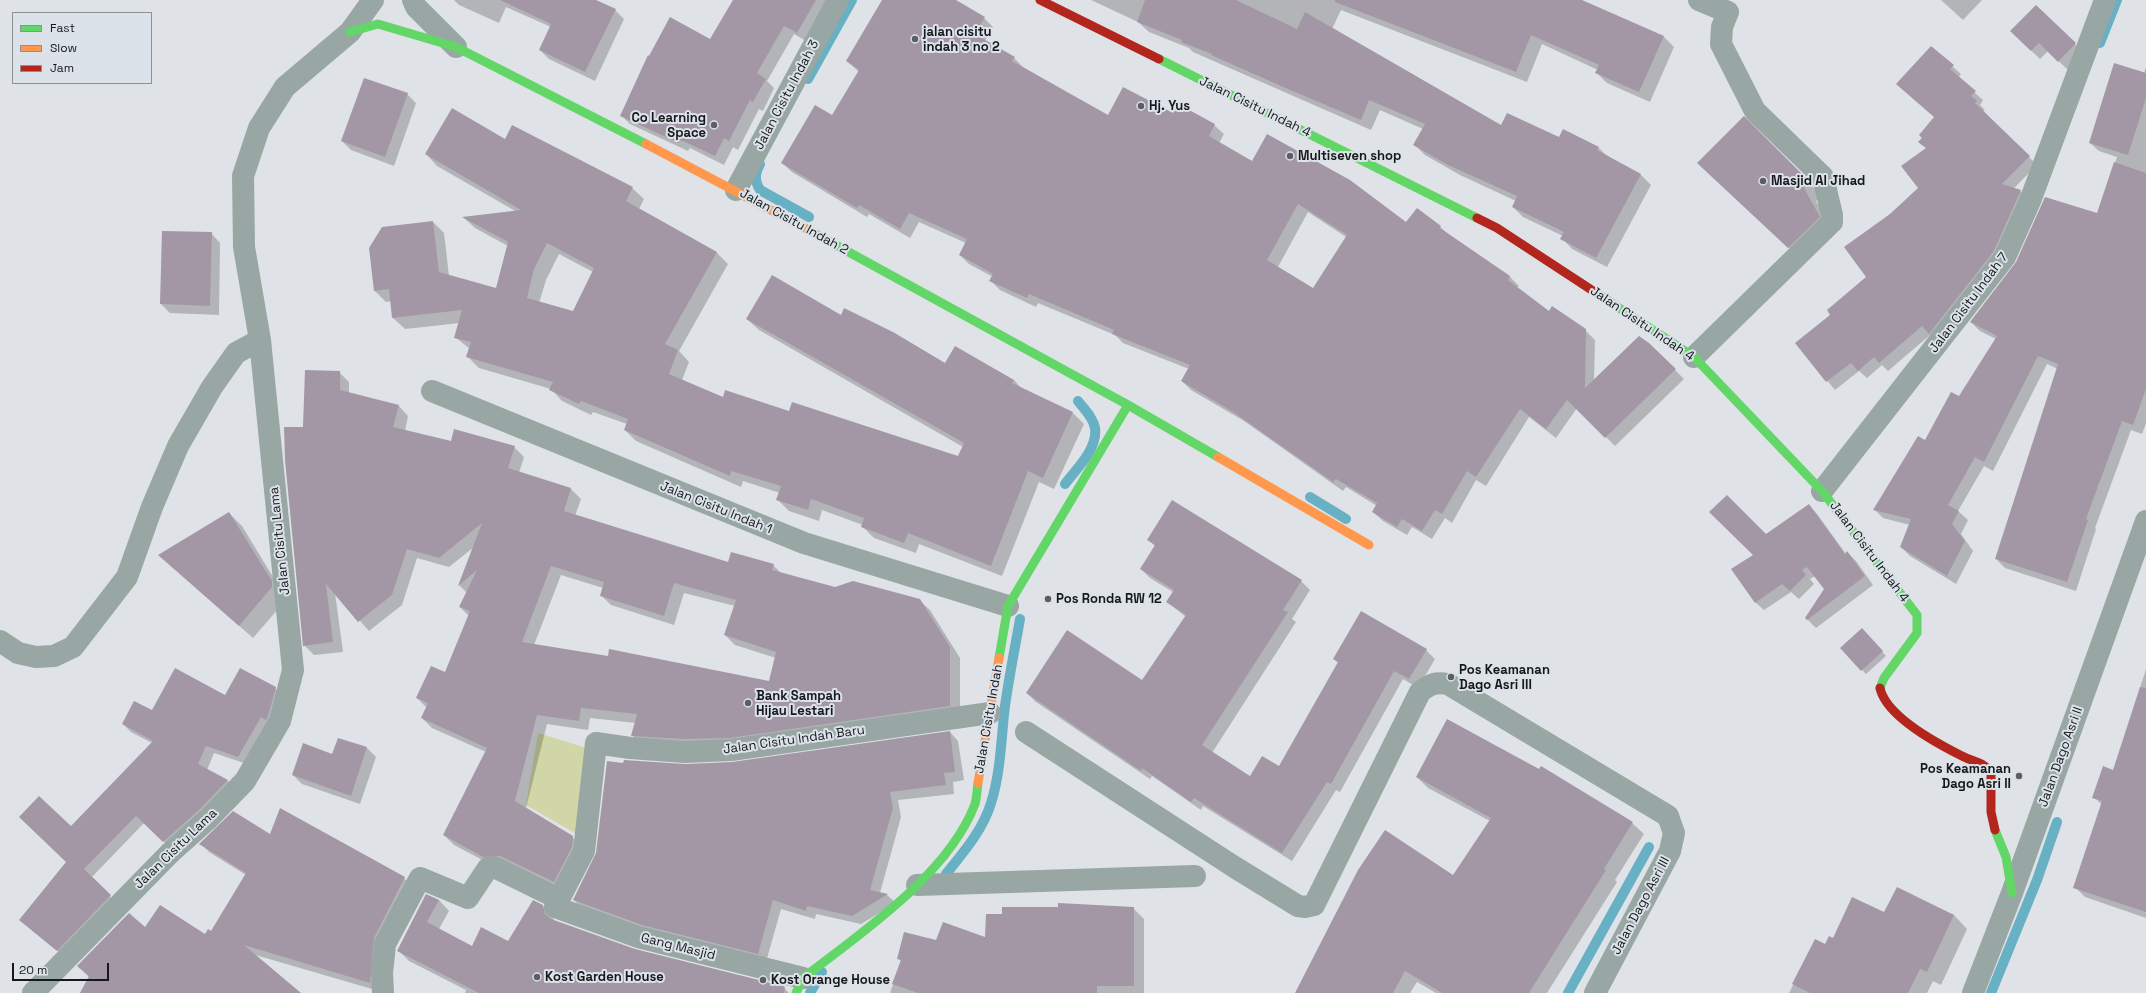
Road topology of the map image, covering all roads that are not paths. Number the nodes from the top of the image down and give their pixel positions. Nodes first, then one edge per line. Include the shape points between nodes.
1 (373, 0) edge
2 (414, 0) edge
3 (838, 0) edge
4 (1040, 0) edge
5 (1699, 0) edge
6 (2105, 0) edge
7 (350, 32) junction
8 (456, 47) junction
9 (736, 190) junction
10 (260, 340) junction
11 (1694, 357) junction
12 (432, 391) dead end
13 (1128, 405) junction
14 (1822, 491) junction
15 (2146, 520) edge
16 (1369, 545) dead end
17 (1008, 606) junction
18 (0, 641) edge
19 (990, 713) junction
20 (1026, 732) dead end
21 (1195, 876) dead end
22 (917, 885) junction
23 (2012, 893) junction
24 (557, 903) junction
25 (799, 986) edge
26 (33, 993) edge
27 (383, 993) edge
28 (1595, 993) edge
29 (1973, 993) edge

1 - 7 street, Jalan Cisitu Lama
2 - 8 street via 416,7
3 - 9 street, Jalan Cisitu Indah 3
4 - 11 street, Jalan Cisitu Indah 4 via 1497,228
5 - 11 street via 1728,12 1722,27 1721,44 1755,111 1823,177 1832,222
6 - 14 street, Jalan Cisitu Indah 7 via 2030,201 2005,257
7 - 8 street, Jalan Cisitu Indah 2 via 378,24
7 - 10 street, Jalan Cisitu Lama via 285,87 259,128 243,176 244,247
8 - 9 street, Jalan Cisitu Indah 2
9 - 13 street, Jalan Cisitu Indah 2
10 - 18 street via 236,353 212,387 178,446 152,507 127,577 73,647 54,656 36,657 18,653
10 - 26 street, Jalan Cisitu Lama via 293,670 280,721 245,781 170,853
11 - 14 street, Jalan Cisitu Indah 4
12 - 17 street, Jalan Cisitu Indah 1 via 804,543
13 - 16 street, Jalan Cisitu Indah 2
13 - 17 street, Jalan Cisitu Indah
14 - 23 street, Jalan Cisitu Indah 4 via 1917,615 1917,633 1884,678 1880,687 1882,697 1898,714 1941,745 1966,758 1983,763 1992,772 1991,812 1996,836 2006,857
15 - 23 street, Jalan Dago Asri II
17 - 19 street, Jalan Cisitu Indah
19 - 22 street, Jalan Cisitu Indah via 975,803 966,823
19 - 24 street, Jalan Cisitu Indah Baru via 731,750 684,752 630,748 596,742 584,852
20 - 28 street, Jalan Dago Asri III via 1236,868 1298,906 1305,907 1314,905 1420,692 1438,682 1448,684 1668,816 1674,833 1670,851
21 - 22 street
22 - 25 street, Jalan Cisitu Indah
23 - 29 street, Jalan Dago Asri II
24 - 25 street, Gang Masjid via 638,936
24 - 27 street, Gang Masjid via 494,867 488,868 468,898 420,878 385,944

